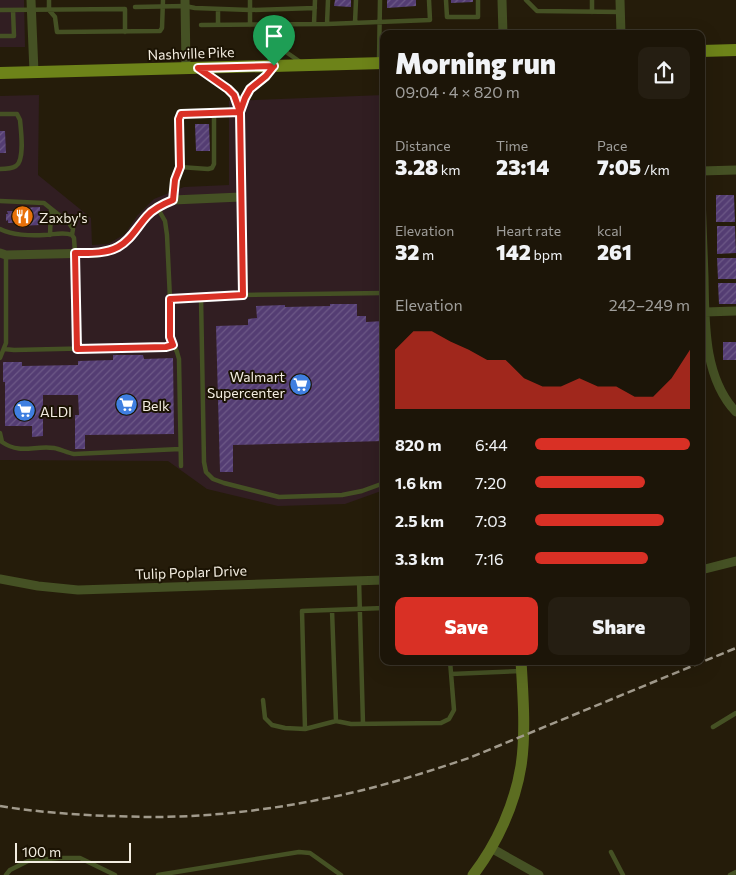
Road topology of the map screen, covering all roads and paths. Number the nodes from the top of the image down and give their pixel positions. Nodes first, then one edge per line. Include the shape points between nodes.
1 (30, 0) edge
2 (49, 0) edge
3 (163, 0) edge
4 (250, 0) edge
5 (315, 0) edge
6 (328, 0) edge
7 (356, 0) edge
8 (380, 0) edge
9 (429, 0) edge
10 (446, 0) edge
11 (478, 0) edge
12 (502, 0) edge
13 (526, 0) edge
14 (592, 0) edge
15 (620, 0) edge
16 (185, 3) edge
17 (163, 6) junction
18 (135, 7) dead end
19 (315, 8) junction
20 (218, 9) junction
21 (0, 10) edge
22 (14, 10) junction
23 (31, 10) junction
24 (49, 10) junction
25 (250, 10) junction
26 (592, 12) junction
27 (621, 12) junction
28 (380, 22) junction
29 (355, 23) junction
30 (314, 24) junction
31 (327, 24) junction
32 (201, 25) dead end
33 (218, 25) junction
34 (250, 25) junction
35 (282, 25) junction
36 (380, 30) edge
37 (503, 30) edge
38 (621, 30) edge
39 (125, 32) junction
40 (0, 36) edge
41 (282, 42) junction
42 (736, 50) edge
43 (705, 51) edge
44 (380, 63) edge
45 (307, 65) junction
46 (268, 66) junction
47 (192, 68) junction
48 (34, 72) junction
49 (0, 73) edge
50 (240, 112) junction
51 (214, 113) junction
52 (0, 114) edge
53 (180, 167) junction
54 (0, 169) edge
55 (736, 170) edge
56 (705, 171) edge
57 (241, 197) junction
58 (173, 200) junction
59 (0, 201) edge
60 (157, 207) junction
61 (51, 208) junction
62 (0, 230) edge
63 (50, 235) junction
64 (72, 235) junction
65 (75, 253) junction
66 (3, 254) edge
67 (380, 293) edge
68 (243, 295) junction
69 (201, 297) junction
70 (170, 299) junction
71 (736, 311) edge
72 (705, 312) joint
73 (173, 345) junction
74 (4, 349) junction
75 (77, 349) junction
76 (0, 358) edge
77 (736, 412) edge
78 (0, 433) edge
79 (180, 450) junction
80 (181, 466) dead end
81 (380, 485) edge
82 (736, 561) edge
83 (705, 569) edge
84 (0, 580) edge
85 (359, 580) junction
86 (380, 580) edge
87 (380, 608) edge
88 (360, 609) junction
89 (332, 610) junction
90 (450, 665) edge
91 (521, 665) edge
92 (451, 674) junction
93 (263, 700) dead end
94 (736, 713) edge
95 (336, 721) junction
96 (362, 724) junction
97 (713, 727) dead end
98 (305, 729) junction
99 (491, 848) junction
100 (610, 852) dead end
101 (736, 872) edge
102 (6, 875) edge
103 (115, 875) edge
104 (158, 875) edge
105 (341, 875) edge
106 (474, 875) edge
107 (539, 875) edge
108 (623, 875) edge
109 (730, 875) edge

1 - 23 street
2 - 24 lane
3 - 17 lane
4 - 25 lane
5 - 19 lane
6 - 31 lane
7 - 29 lane
8 - 28 lane
9 - 28 lane via 430,20
10 - 11 lane via 447,17 478,16
12 - 37 street
13 - 26 lane via 537,11
14 - 26 lane
15 - 27 street
16 - 17 lane
16 - 20 lane via 195,8
16 - 47 street
17 - 18 lane
17 - 39 lane via 160,31
19 - 25 lane
19 - 30 lane
20 - 25 lane
20 - 33 lane
21 - 22 lane
22 - 23 lane
22 - 40 lane via 14,36
23 - 24 lane
23 - 48 street
24 - 39 lane via 55,17 57,32
24 - 39 lane via 125,9
25 - 34 lane
26 - 27 lane
27 - 38 street
28 - 29 lane
28 - 36 lane
29 - 31 lane
30 - 31 lane
30 - 35 lane
32 - 33 lane
33 - 34 lane
34 - 35 lane
35 - 41 lane
41 - 45 lane via 286,52
41 - 46 lane
42 - 43 main road
44 - 45 main road, Nashville Pike
45 - 46 main road, Nashville Pike
46 - 47 main road, Nashville Pike
46 - 50 lane via 266,76 250,89
47 - 48 main road, Nashville Pike
47 - 50 lane via 228,89 234,95
48 - 49 main road, Nashville Pike
50 - 51 lane
50 - 57 lane
51 - 53 lane via 181,114
51 - 53 lane via 212,168
52 - 54 lane via 19,116 21,158 17,165
53 - 58 lane
55 - 56 street
57 - 58 street
57 - 68 lane
58 - 60 street
59 - 61 lane via 44,203
60 - 65 street via 128,240 116,248 97,253
60 - 70 lane via 167,235
61 - 63 lane
61 - 64 lane via 69,223
62 - 63 lane
63 - 64 lane
64 - 65 lane
65 - 66 street
65 - 75 lane
66 - 74 lane
67 - 68 lane
68 - 69 lane
69 - 70 lane
69 - 81 lane via 206,472 224,483 279,497 342,495
70 - 73 lane
71 - 72 street
72 - 77 street via 709,358 719,387
73 - 75 lane
73 - 79 lane via 179,358
74 - 75 lane
74 - 76 lane
78 - 79 lane via 2,442 10,447 56,448 74,454
79 - 80 lane
82 - 83 street
84 - 85 street, Tulip Poplar Drive via 78,590
85 - 86 street, Tulip Poplar Drive
85 - 88 lane
87 - 88 lane
88 - 89 lane
88 - 96 lane
89 - 95 lane
89 - 98 lane via 302,611
90 - 92 lane
91 - 92 lane
91 - 99 street via 521,765 509,809
92 - 96 lane via 454,710 449,719 441,723
93 - 98 lane via 265,718 272,725
94 - 97 lane
95 - 96 lane
95 - 98 lane
99 - 106 street
99 - 107 street
100 - 108 lane
101 - 109 lane
102 - 103 lane via 28,861 80,858
104 - 105 lane via 299,852 310,853

